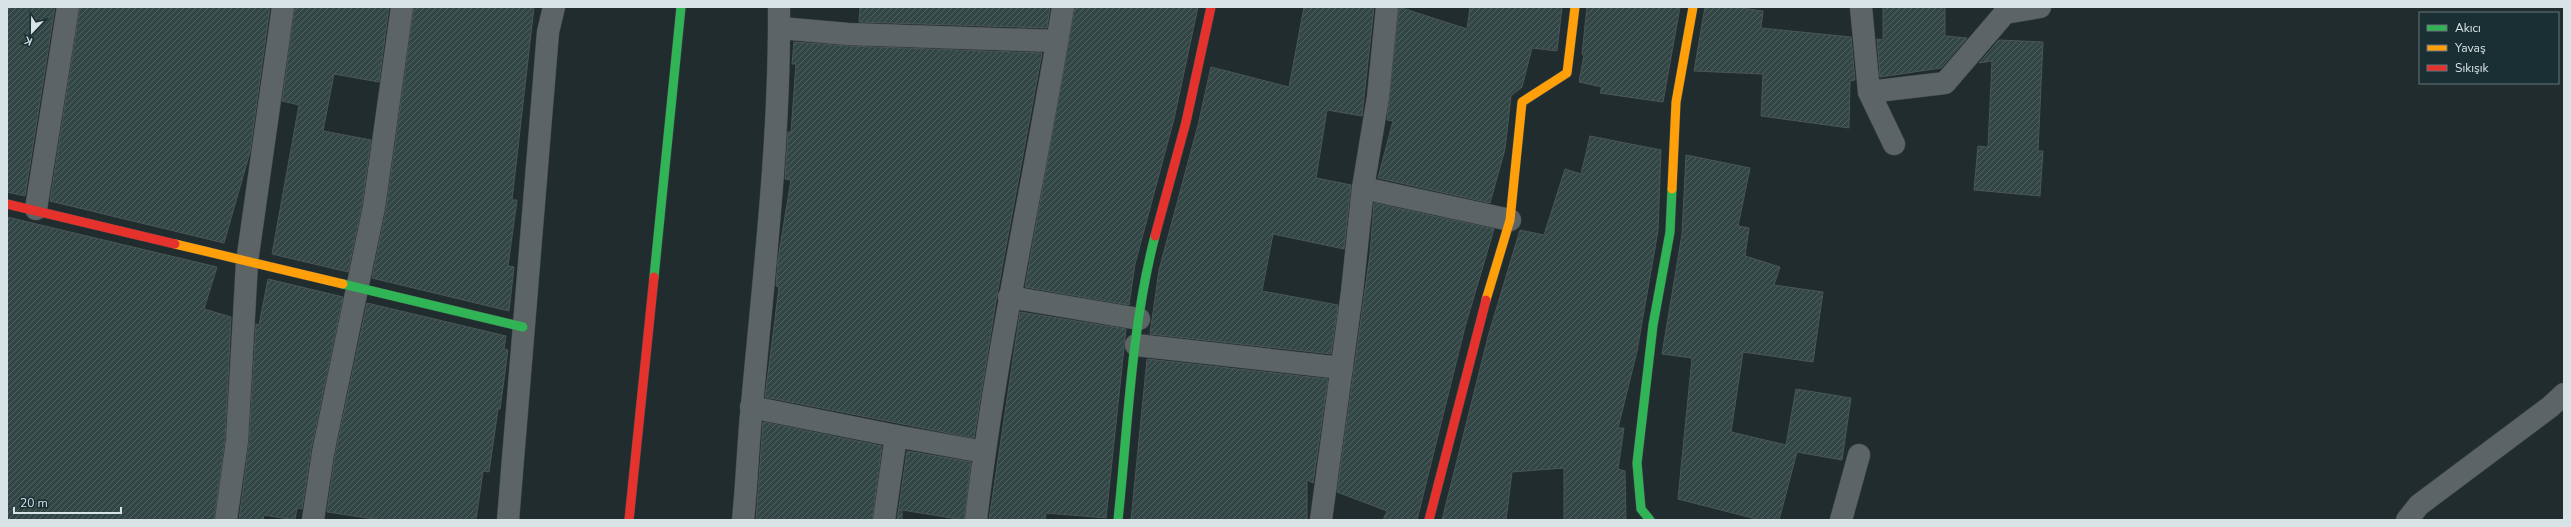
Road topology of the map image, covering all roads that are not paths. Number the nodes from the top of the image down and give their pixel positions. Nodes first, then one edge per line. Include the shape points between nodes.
1 (68, 7) edge
2 (283, 7) edge
3 (402, 7) edge
4 (554, 7) edge
5 (681, 7) edge
6 (1063, 7) edge
7 (1211, 7) edge
8 (1387, 7) edge
9 (1575, 7) edge
10 (1693, 7) edge
11 (1861, 7) edge
12 (2040, 7) edge
13 (779, 18) edge
14 (1057, 41) junction
15 (1869, 92) junction
16 (1894, 144) dead end
17 (1363, 188) junction
18 (7, 204) edge
19 (36, 209) junction
20 (1510, 220) junction
21 (247, 262) junction
22 (356, 288) junction
23 (1009, 297) junction
24 (1139, 319) junction
25 (523, 328) junction
26 (1136, 345) junction
27 (1342, 368) junction
28 (2564, 394) edge
29 (751, 407) junction
30 (896, 436) junction
31 (984, 452) junction
32 (1859, 455) dead end
33 (226, 520) edge
34 (312, 520) edge
35 (508, 520) edge
36 (630, 520) edge
37 (743, 520) edge
38 (884, 520) edge
39 (976, 520) edge
40 (1118, 520) edge
41 (1321, 520) edge
42 (1429, 520) edge
43 (1650, 520) edge
44 (1842, 520) edge
45 (2407, 520) edge

1 - 19 street
2 - 21 street
3 - 22 street via 374,207
4 - 25 street via 548,32
5 - 36 street
6 - 14 street
7 - 24 street via 1186,122 1147,267
8 - 17 street via 1378,97
9 - 20 street via 1567,73 1522,102
10 - 43 street via 1676,102 1670,232 1653,325 1637,463 1641,509
11 - 15 street
12 - 15 street via 2005,13 1945,83
13 - 14 street via 848,34
13 - 29 street via 780,62 774,174
14 - 23 street
15 - 16 street
17 - 20 street
17 - 27 street
18 - 19 street
19 - 21 street
20 - 42 street via 1477,330
21 - 22 street
21 - 33 street via 237,441
22 - 25 street
22 - 34 street
23 - 24 street
23 - 31 street
24 - 26 street
25 - 35 street
26 - 27 street
26 - 40 street
27 - 41 street
28 - 45 street via 2419,505
29 - 30 street
29 - 37 street
30 - 31 street
30 - 38 street
31 - 39 street
32 - 44 street

